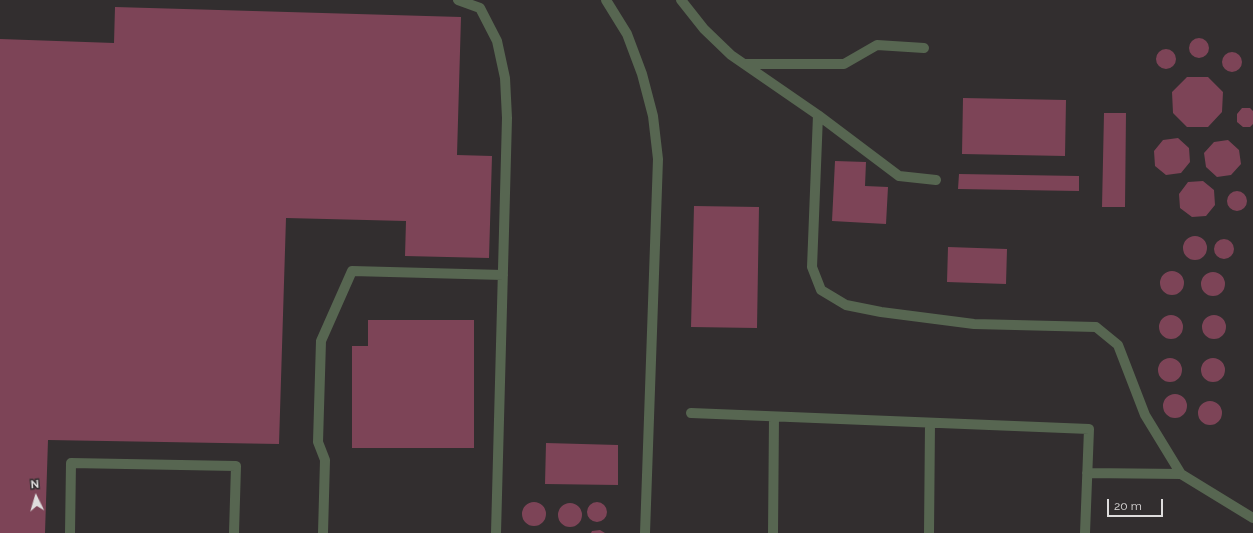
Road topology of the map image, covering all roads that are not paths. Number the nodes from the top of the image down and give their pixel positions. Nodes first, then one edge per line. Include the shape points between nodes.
1 (458, 0) edge
2 (606, 0) edge
3 (681, 0) edge
4 (478, 4) edge
5 (924, 48) dead end
6 (744, 64) junction
7 (818, 115) junction
8 (936, 180) dead end
9 (503, 275) junction
10 (692, 413) dead end
11 (774, 417) junction
12 (930, 422) junction
13 (1087, 473) junction
14 (1181, 474) junction
15 (1253, 518) edge
16 (70, 533) edge
17 (234, 533) edge
18 (323, 533) edge
19 (496, 533) edge
20 (645, 533) edge
21 (773, 533) edge
22 (929, 533) edge
23 (1085, 533) edge

1 - 4 lane
2 - 20 lane via 627,34 642,74 653,116 658,158
3 - 6 lane via 704,29
4 - 9 lane via 497,41 505,78 507,118
5 - 6 lane via 877,45 844,64
6 - 7 lane
7 - 8 lane via 899,176
7 - 14 lane via 812,267 821,290 846,305 927,318 974,324 1096,327 1118,345 1145,415
9 - 18 lane via 352,271 321,341 318,442 325,460
9 - 19 lane
10 - 11 lane
11 - 12 lane
11 - 21 lane
12 - 13 lane via 1089,429
12 - 22 lane
13 - 14 lane
13 - 23 lane
14 - 15 lane
16 - 17 lane via 71,463 236,466

